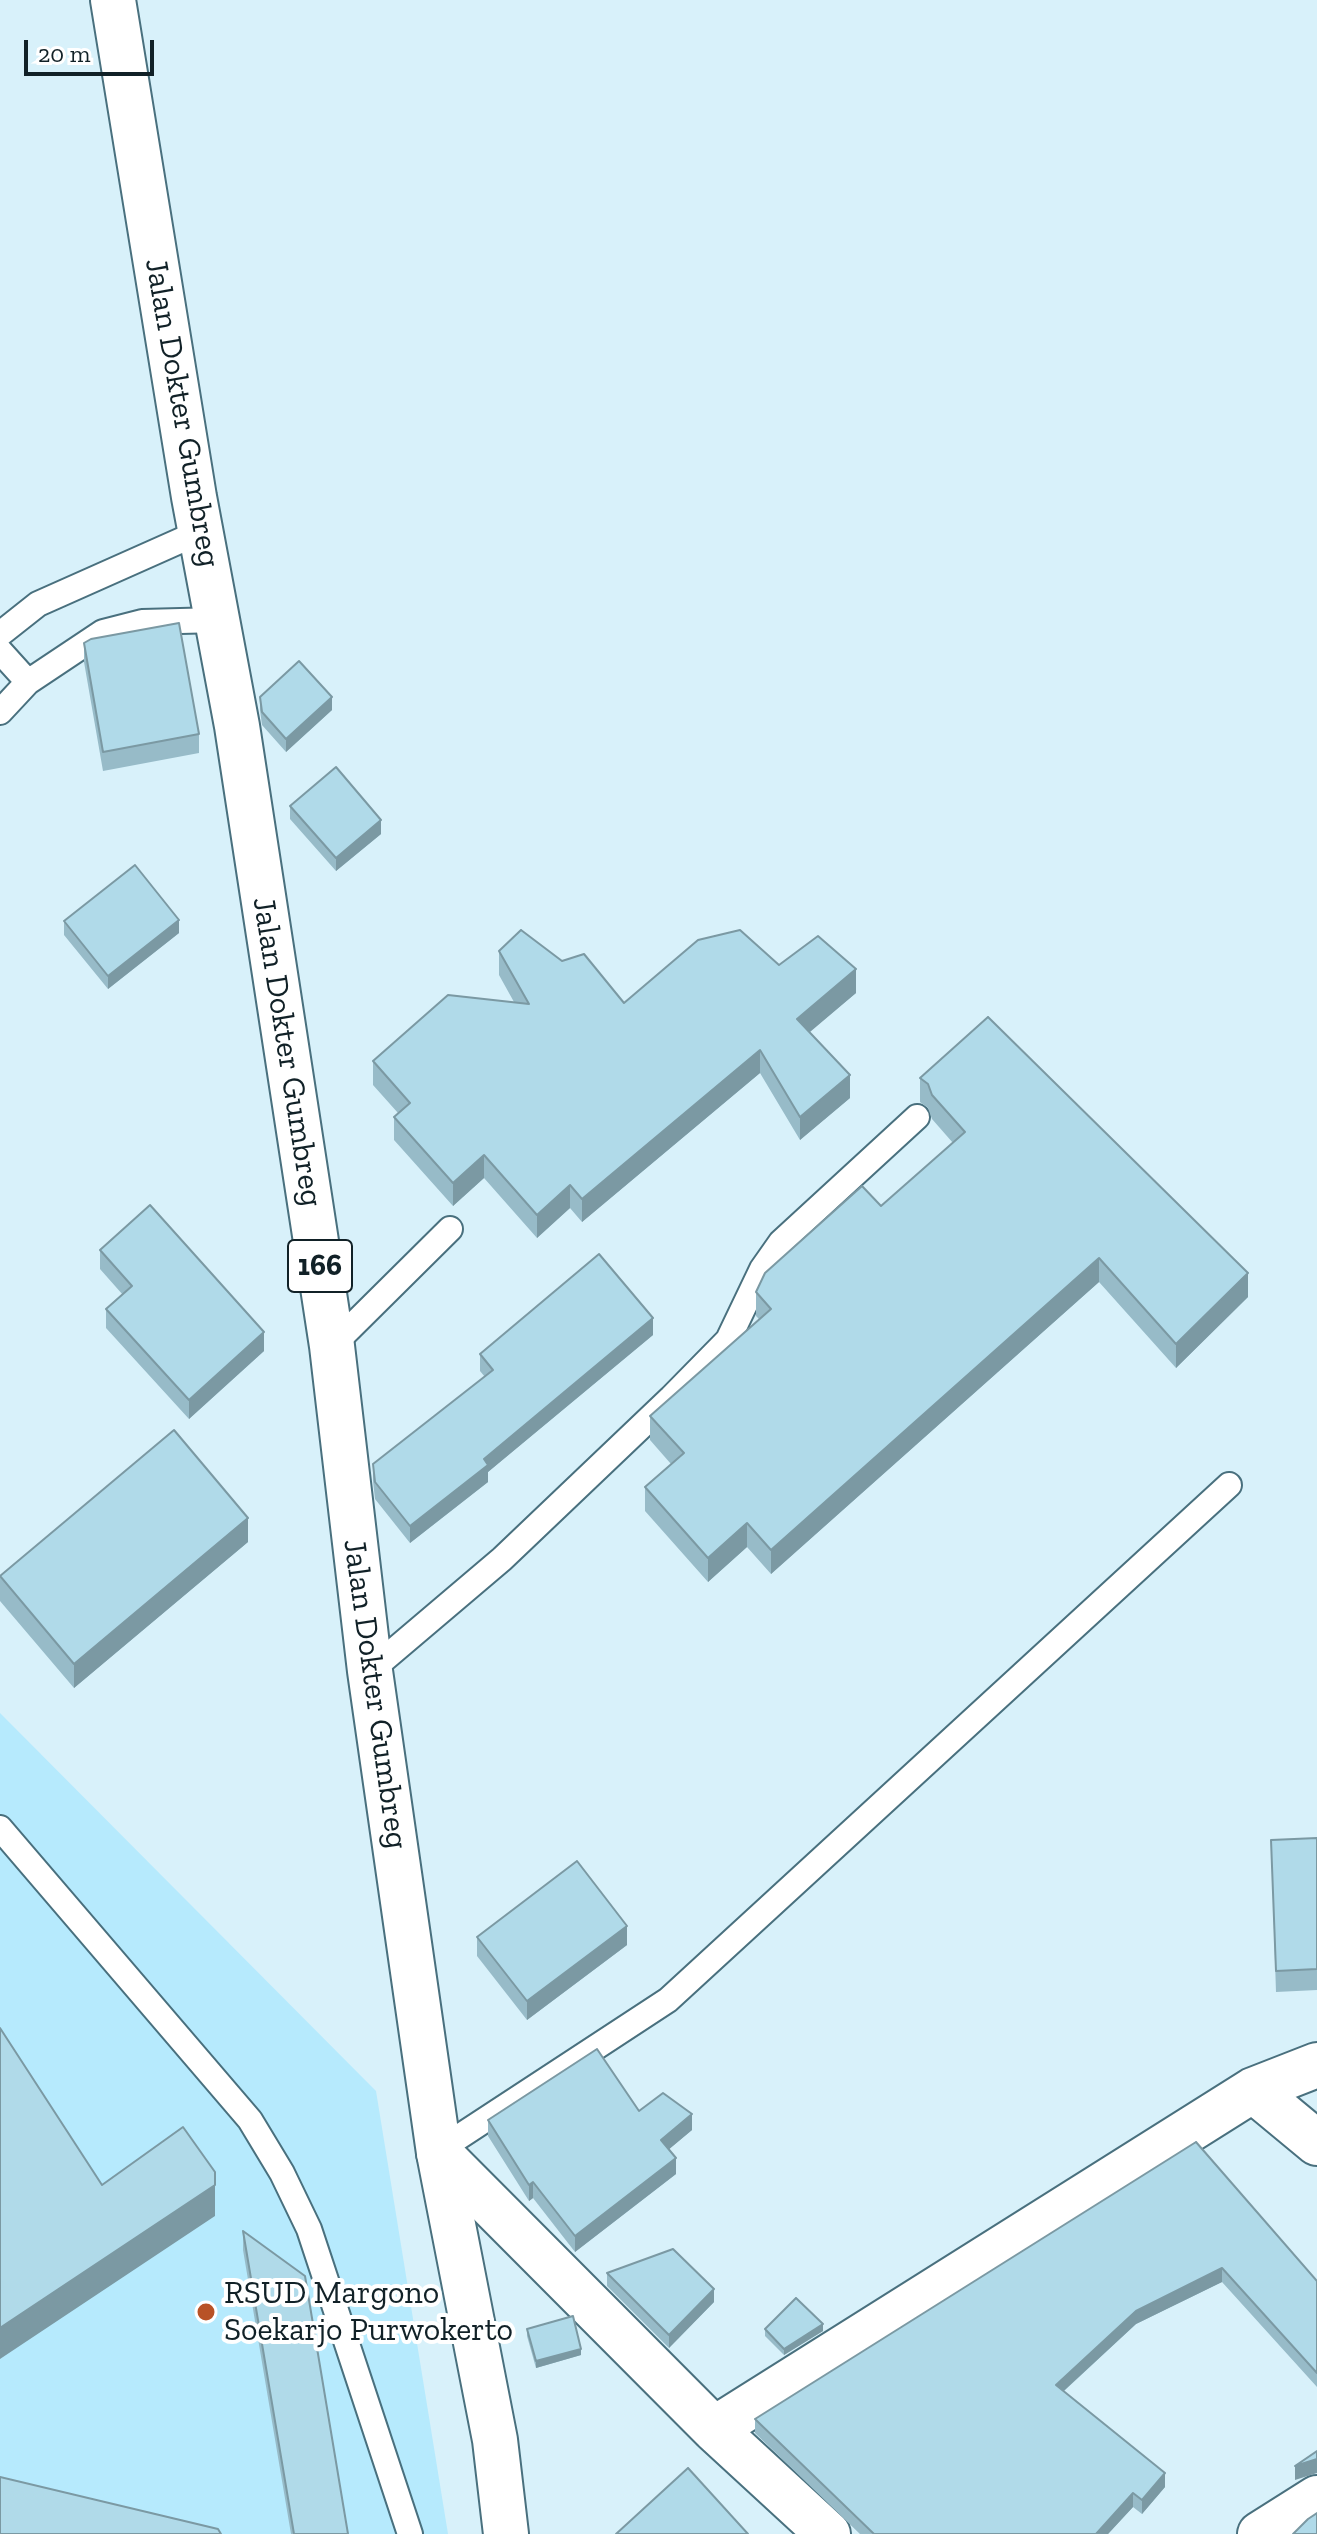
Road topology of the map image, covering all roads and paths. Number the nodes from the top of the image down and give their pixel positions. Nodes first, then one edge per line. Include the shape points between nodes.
1 (113, 0) edge
2 (202, 531) junction
3 (219, 620) junction
4 (0, 634) edge
5 (0, 651) edge
6 (28, 682) junction
7 (0, 712) edge
8 (917, 1117) edge
9 (450, 1229) dead end
10 (332, 1346) junction
11 (1229, 1485) dead end
12 (370, 1671) junction
13 (0, 1828) edge
14 (1317, 2065) edge
15 (1253, 2090) junction
16 (1317, 2143) edge
17 (439, 2151) junction
18 (714, 2429) junction
19 (1317, 2498) edge
20 (410, 2534) edge
21 (506, 2534) edge
22 (828, 2534) edge
23 (1260, 2534) edge

1 - 2 main road, Jalan Dokter Gumbreg / 166
2 - 3 main road, Jalan Dokter Gumbreg / 166
2 - 4 lane via 38,604
3 - 6 lane via 142,622 103,632
3 - 10 main road, Jalan Dokter Gumbreg / 166
5 - 6 lane
6 - 7 lane
8 - 12 lane via 781,1242 728,1340 671,1398 502,1559
9 - 10 lane
10 - 12 main road, Jalan Dokter Gumbreg / 166
11 - 17 lane via 668,2000
12 - 17 main road, Jalan Dokter Gumbreg / 166
13 - 20 lane via 250,2120 282,2173 309,2229
14 - 15 main road
15 - 16 main road
15 - 18 main road
17 - 18 main road
17 - 21 main road, Jalan Dokter Gumbreg / 166 via 495,2440
18 - 22 main road
19 - 23 main road

